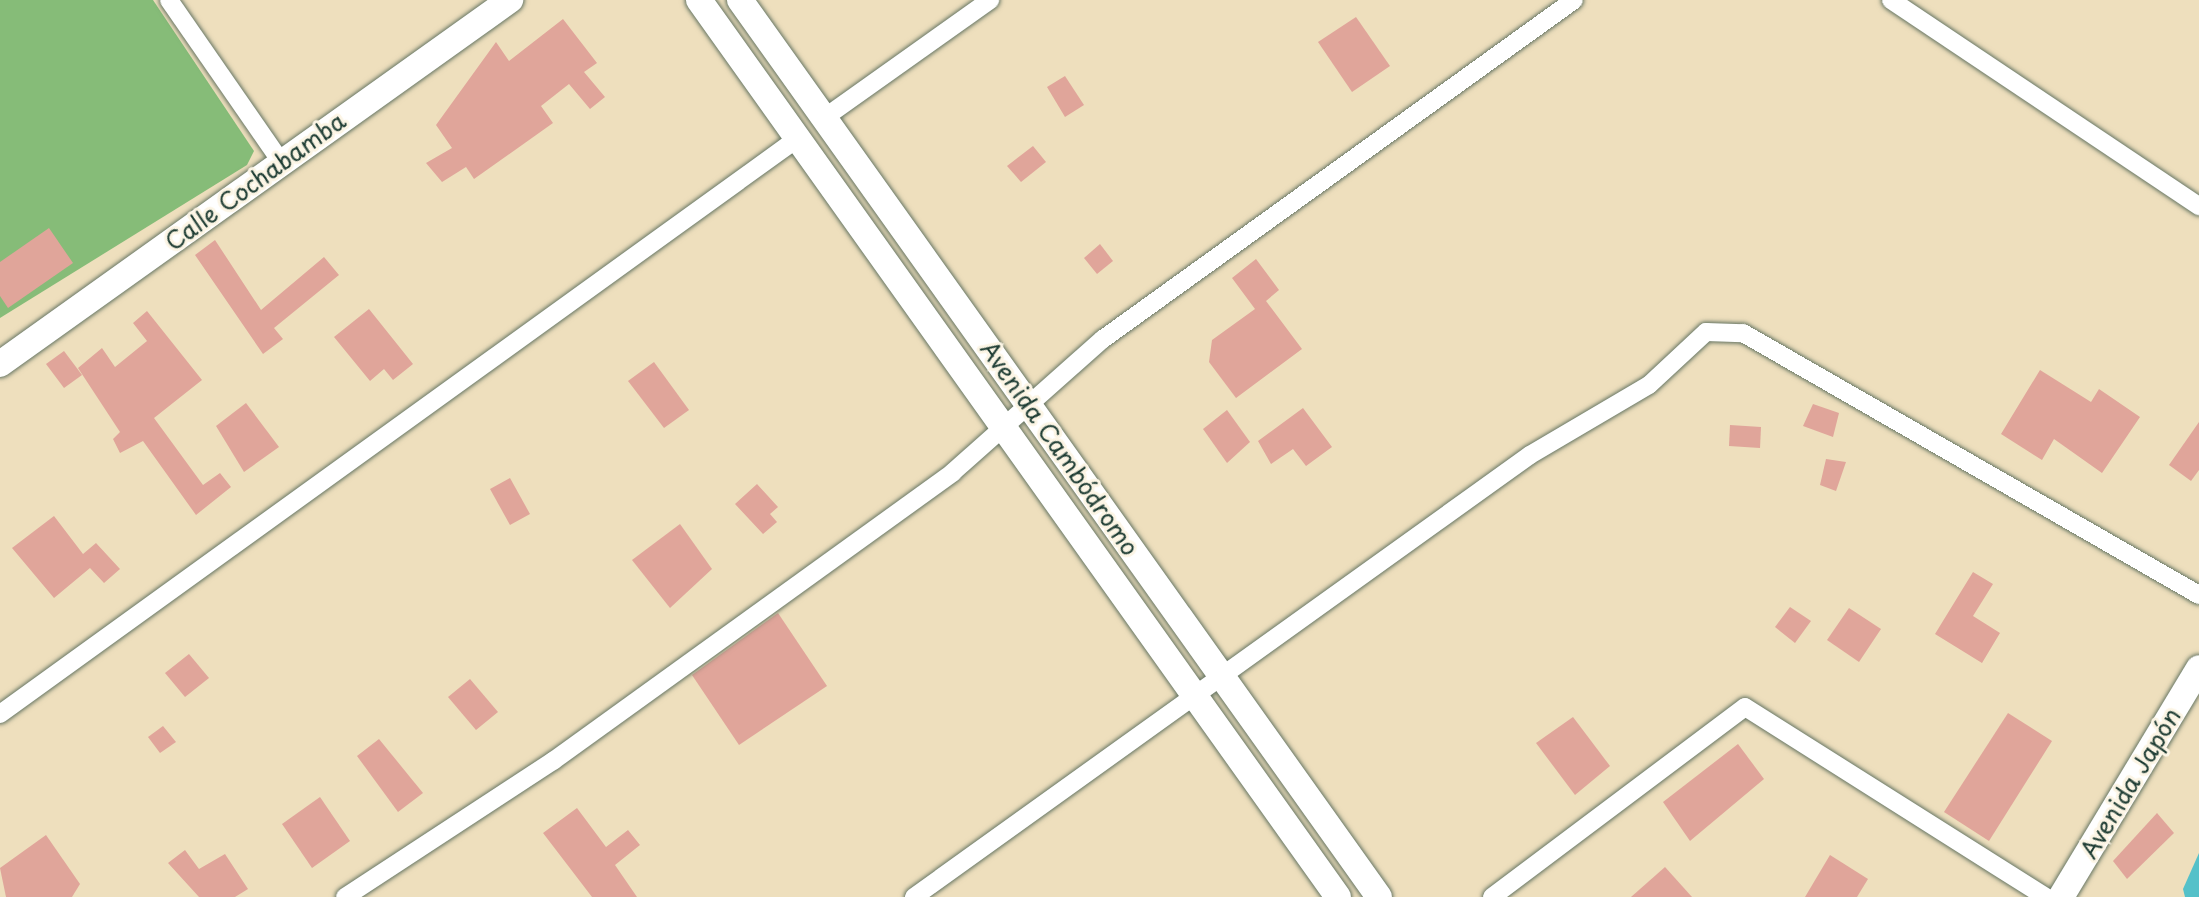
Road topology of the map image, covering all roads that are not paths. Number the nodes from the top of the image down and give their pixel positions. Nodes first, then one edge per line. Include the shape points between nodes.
1 (169, 0) edge
2 (510, 0) edge
3 (699, 0) edge
4 (740, 0) edge
5 (990, 0) edge
6 (1574, 0) edge
7 (1891, 0) edge
8 (824, 118) junction
9 (798, 138) junction
10 (281, 162) junction
11 (2199, 206) edge
12 (4, 353) edge
13 (1033, 406) junction
14 (1005, 432) junction
15 (2199, 595) edge
16 (2199, 668) edge
17 (1218, 675) junction
18 (1194, 693) junction
19 (0, 714) edge
20 (345, 897) edge
21 (914, 897) edge
22 (1338, 897) edge
23 (1379, 897) edge
24 (1492, 897) edge
25 (2046, 897) edge
26 (2061, 897) edge

1 - 10 street
2 - 10 street, Calle Cochabamba
3 - 9 street, Avenida Cambódromo
4 - 8 street, Avenida Cambódromo
5 - 8 street
6 - 13 street via 1103,339
7 - 11 street
8 - 13 street, Avenida Cambódromo
9 - 14 street, Avenida Cambódromo
9 - 19 street
10 - 12 street, Calle Cochabamba
13 - 14 street
13 - 17 street, Avenida Cambódromo
14 - 18 street, Avenida Cambódromo
14 - 20 street via 553,761
15 - 17 street via 1743,333 1706,332 1649,385 1530,455
16 - 26 street, Avenida Japón
17 - 18 street
17 - 23 street, Avenida Cambódromo
18 - 21 street
18 - 22 street, Avenida Cambódromo
24 - 25 street via 1745,707

